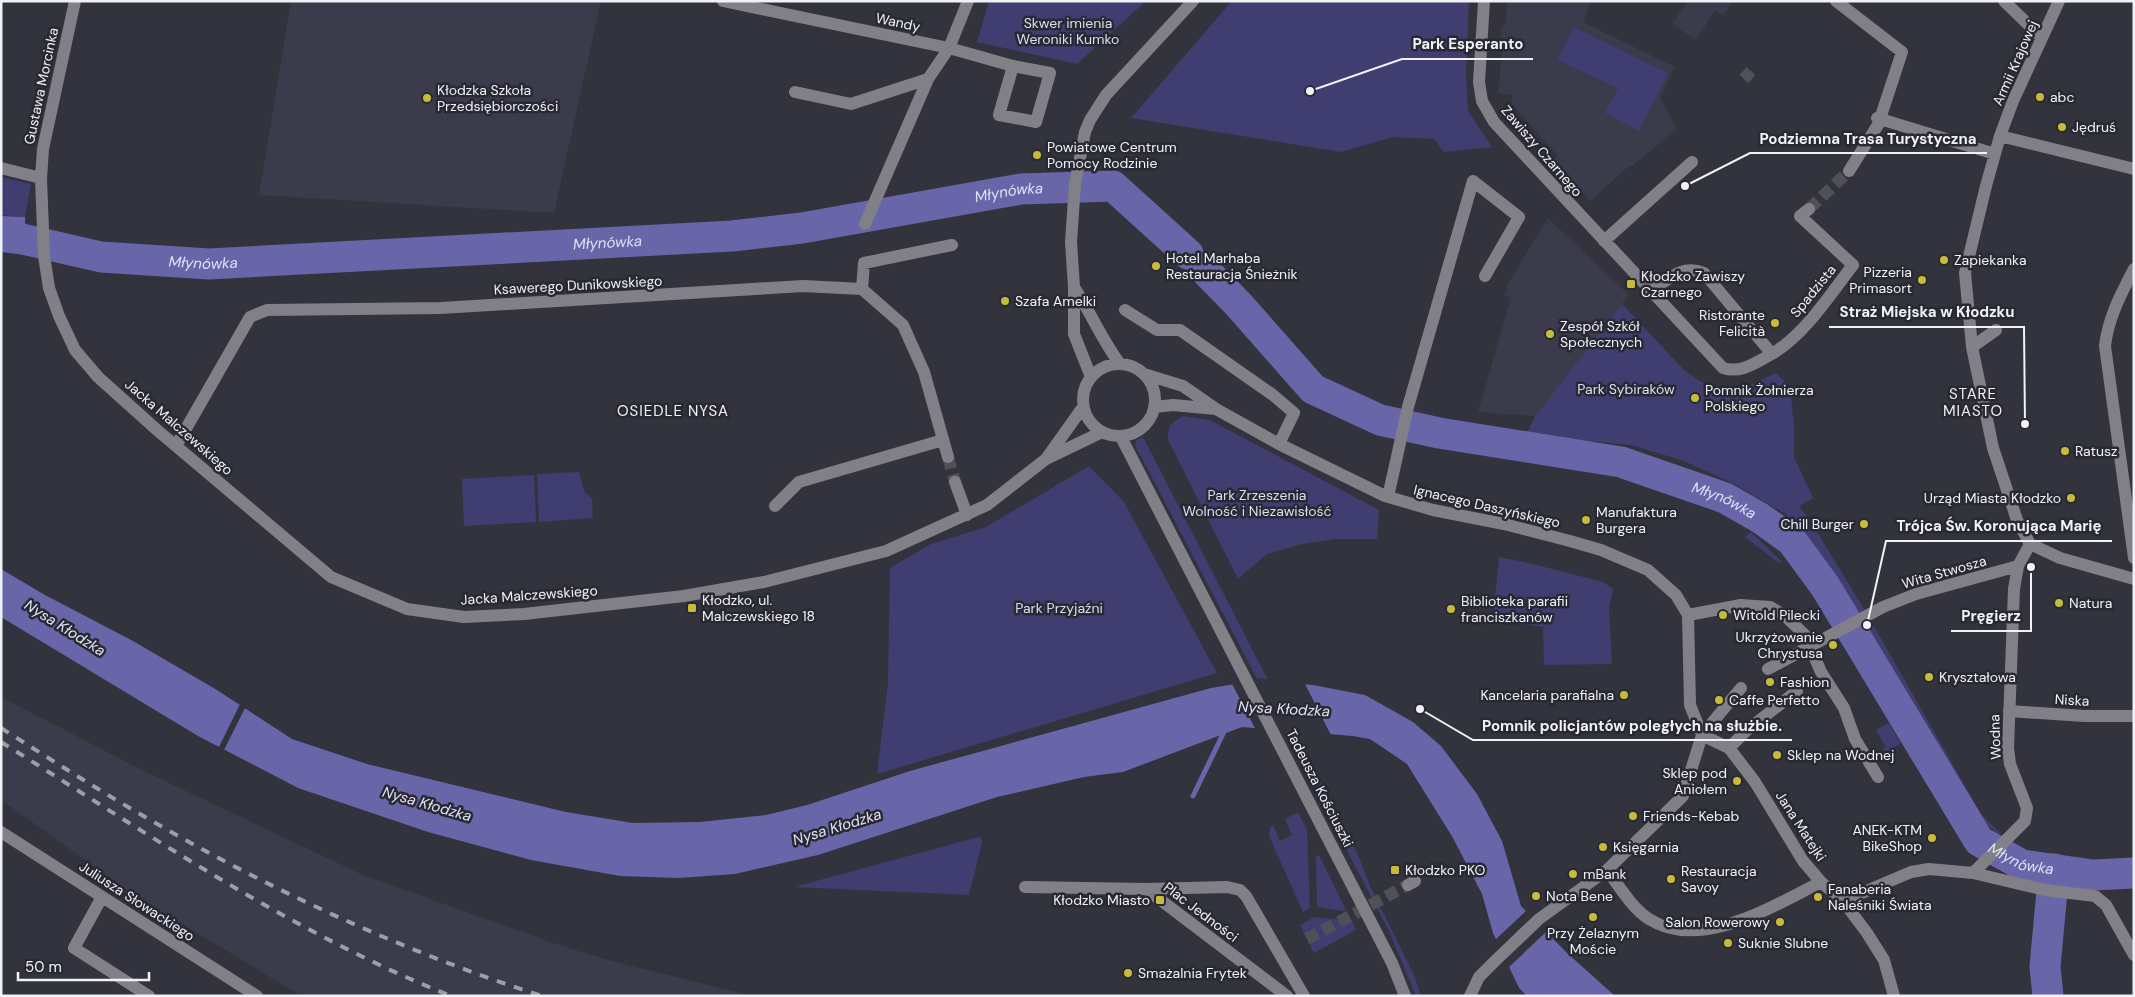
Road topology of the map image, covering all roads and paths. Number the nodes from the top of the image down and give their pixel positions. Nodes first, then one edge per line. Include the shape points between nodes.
1 (75, 1) edge
2 (723, 1) edge
3 (968, 1) edge
4 (1193, 1) edge
5 (1484, 1) edge
6 (1836, 1) edge
7 (2004, 1) edge
8 (2059, 1) edge
9 (2042, 38) junction
10 (949, 48) junction
11 (1013, 66) junction
12 (928, 79) junction
13 (795, 92) dead end
14 (1879, 119) junction
15 (2000, 136) junction
16 (1994, 154) junction
17 (1692, 162) dead end
18 (1, 168) edge
19 (2134, 169) edge
20 (1849, 171) tunnel mouth
21 (40, 178) junction
22 (1809, 209) dead end
23 (865, 224) dead end
24 (1604, 241) junction
25 (952, 245) dead end
26 (2134, 269) edge
27 (1485, 276) dead end
28 (1074, 287) junction
29 (862, 289) junction
30 (1651, 291) junction
31 (1126, 310) dead end
32 (1996, 330) dead end
33 (1972, 347) junction
34 (1772, 354) junction
35 (1120, 364) junction
36 (1144, 374) junction
37 (1091, 377) junction
38 (1083, 407) junction
39 (1154, 407) junction
40 (1216, 409) junction
41 (1102, 432) junction
42 (1121, 437) junction
43 (943, 440) junction
44 (1279, 444) junction
45 (176, 446) junction
46 (948, 457) tunnel mouth
47 (1046, 459) junction
48 (955, 482) tunnel mouth
49 (1388, 497) junction
50 (775, 506) dead end
51 (967, 515) junction
52 (2030, 544) junction
53 (2134, 558) edge
54 (2018, 566) junction
55 (2134, 579) edge
56 (1688, 615) junction
57 (1768, 669) dead end
58 (1744, 685) dead end
59 (1797, 691) dead end
60 (2009, 711) junction
61 (2134, 716) edge
62 (1702, 734) junction
63 (1729, 748) junction
64 (1878, 777) dead end
65 (1, 832) edge
66 (1607, 870) junction
67 (1972, 873) junction
68 (1821, 882) junction
69 (1025, 887) dead end
70 (1146, 889) junction
71 (102, 897) junction
72 (1843, 901) junction
73 (2134, 955) edge
74 (149, 996) edge
75 (256, 996) edge
76 (1287, 996) edge
77 (1304, 996) edge
78 (1405, 996) edge
79 (1470, 996) edge
80 (1894, 996) edge

1 - 21 street, Gustawa Morcinka via 42,149
2 - 10 street, Wandy
3 - 10 street
4 - 28 street via 1106,95 1090,120 1081,149 1072,216
5 - 24 street, Zawiszy Czarnego via 1479,82 1482,101 1494,122
6 - 14 street via 1902,52
7 - 9 street
8 - 9 street, Armii Krajowej
9 - 15 street, Armii Krajowej
10 - 11 street, Wandy
10 - 12 street
11 - 11 street, Wandy via 1050,74 1036,122 999,114
12 - 13 street via 851,104
12 - 23 street
14 - 16 street
14 - 20 street
15 - 16 street, Armii Krajowej
15 - 19 street
16 - 33 street, Armii Krajowej via 1965,273
17 - 24 street
18 - 21 street
21 - 45 street, Jacka Malczewskiego via 49,288 75,350 98,378
22 - 34 street, Spadzista via 1800,216 1853,265 1796,335
24 - 30 street, Zawiszy Czarnego
25 - 29 street via 864,263
26 - 53 street via 2107,330 2106,362
27 - 49 street via 1519,217 1473,181 1408,407
28 - 35 street via 1105,345
28 - 37 street via 1074,334
29 - 43 street via 903,325 924,372
29 - 45 street, Ksawerego Dunikowskiego via 803,286 450,308 267,310 250,317
30 - 34 street, Zawiszy Czarnego via 1723,368 1741,370
30 - 34 street via 1685,269 1704,273
31 - 44 street via 1157,330 1180,330 1294,413
32 - 33 street
33 - 52 street, Armii Krajowej via 1993,448 2017,520
35 - 36 street
35 - 37 street via 1109,365
36 - 39 street via 1151,384
36 - 40 street, Ignacego Daszyńskiego via 1182,386
37 - 38 street via 1084,391
38 - 41 street via 1086,417
38 - 47 street, Jacka Malczewskiego
39 - 40 street, Ignacego Daszyńskiego via 1173,405
39 - 42 street via 1147,423
40 - 44 street, Ignacego Daszyńskiego
41 - 42 street
41 - 47 street, Jacka Malczewskiego
42 - 78 street, Tadeusza Kościuszki via 1392,963
43 - 46 street
43 - 50 street via 799,482
44 - 49 street, Ignacego Daszyńskiego
45 - 51 street, Jacka Malczewskiego via 331,578 407,609 464,617 524,614 684,596 764,582 886,551
47 - 51 street, Jacka Malczewskiego via 987,505
48 - 51 street
49 - 56 street, Ignacego Daszyńskiego via 1601,550 1648,570 1676,595
52 - 54 street, Wodna
52 - 55 street via 2060,558
54 - 57 street, Wita Stwosza via 1916,594 1879,609
54 - 60 street, Wodna via 2014,589
56 - 62 street via 1690,705
56 - 64 street via 1741,605 1770,607 1784,615 1805,635 1821,672 1844,708 1855,739
58 - 62 street
59 - 63 street
60 - 61 street, Niska
60 - 67 street, Wodna via 2010,764 2028,808 2025,821
62 - 63 street, Jana Matejki
62 - 66 street via 1683,796
63 - 68 street, Jana Matejki via 1803,861
65 - 71 street, Juliusza Słowackiego
66 - 68 street via 1648,918 1665,927 1696,931 1743,919
66 - 79 street via 1540,919 1480,977
67 - 72 street via 1928,868
67 - 73 street via 2095,896 2106,905
68 - 72 street, Jana Matejki
69 - 70 street, Plac Jedności
70 - 76 street, Plac Jedności
70 - 77 street via 1227,887 1240,890
71 - 74 street via 74,948
71 - 75 street, Juliusza Słowackiego
72 - 80 street, Jana Matejki via 1884,960

